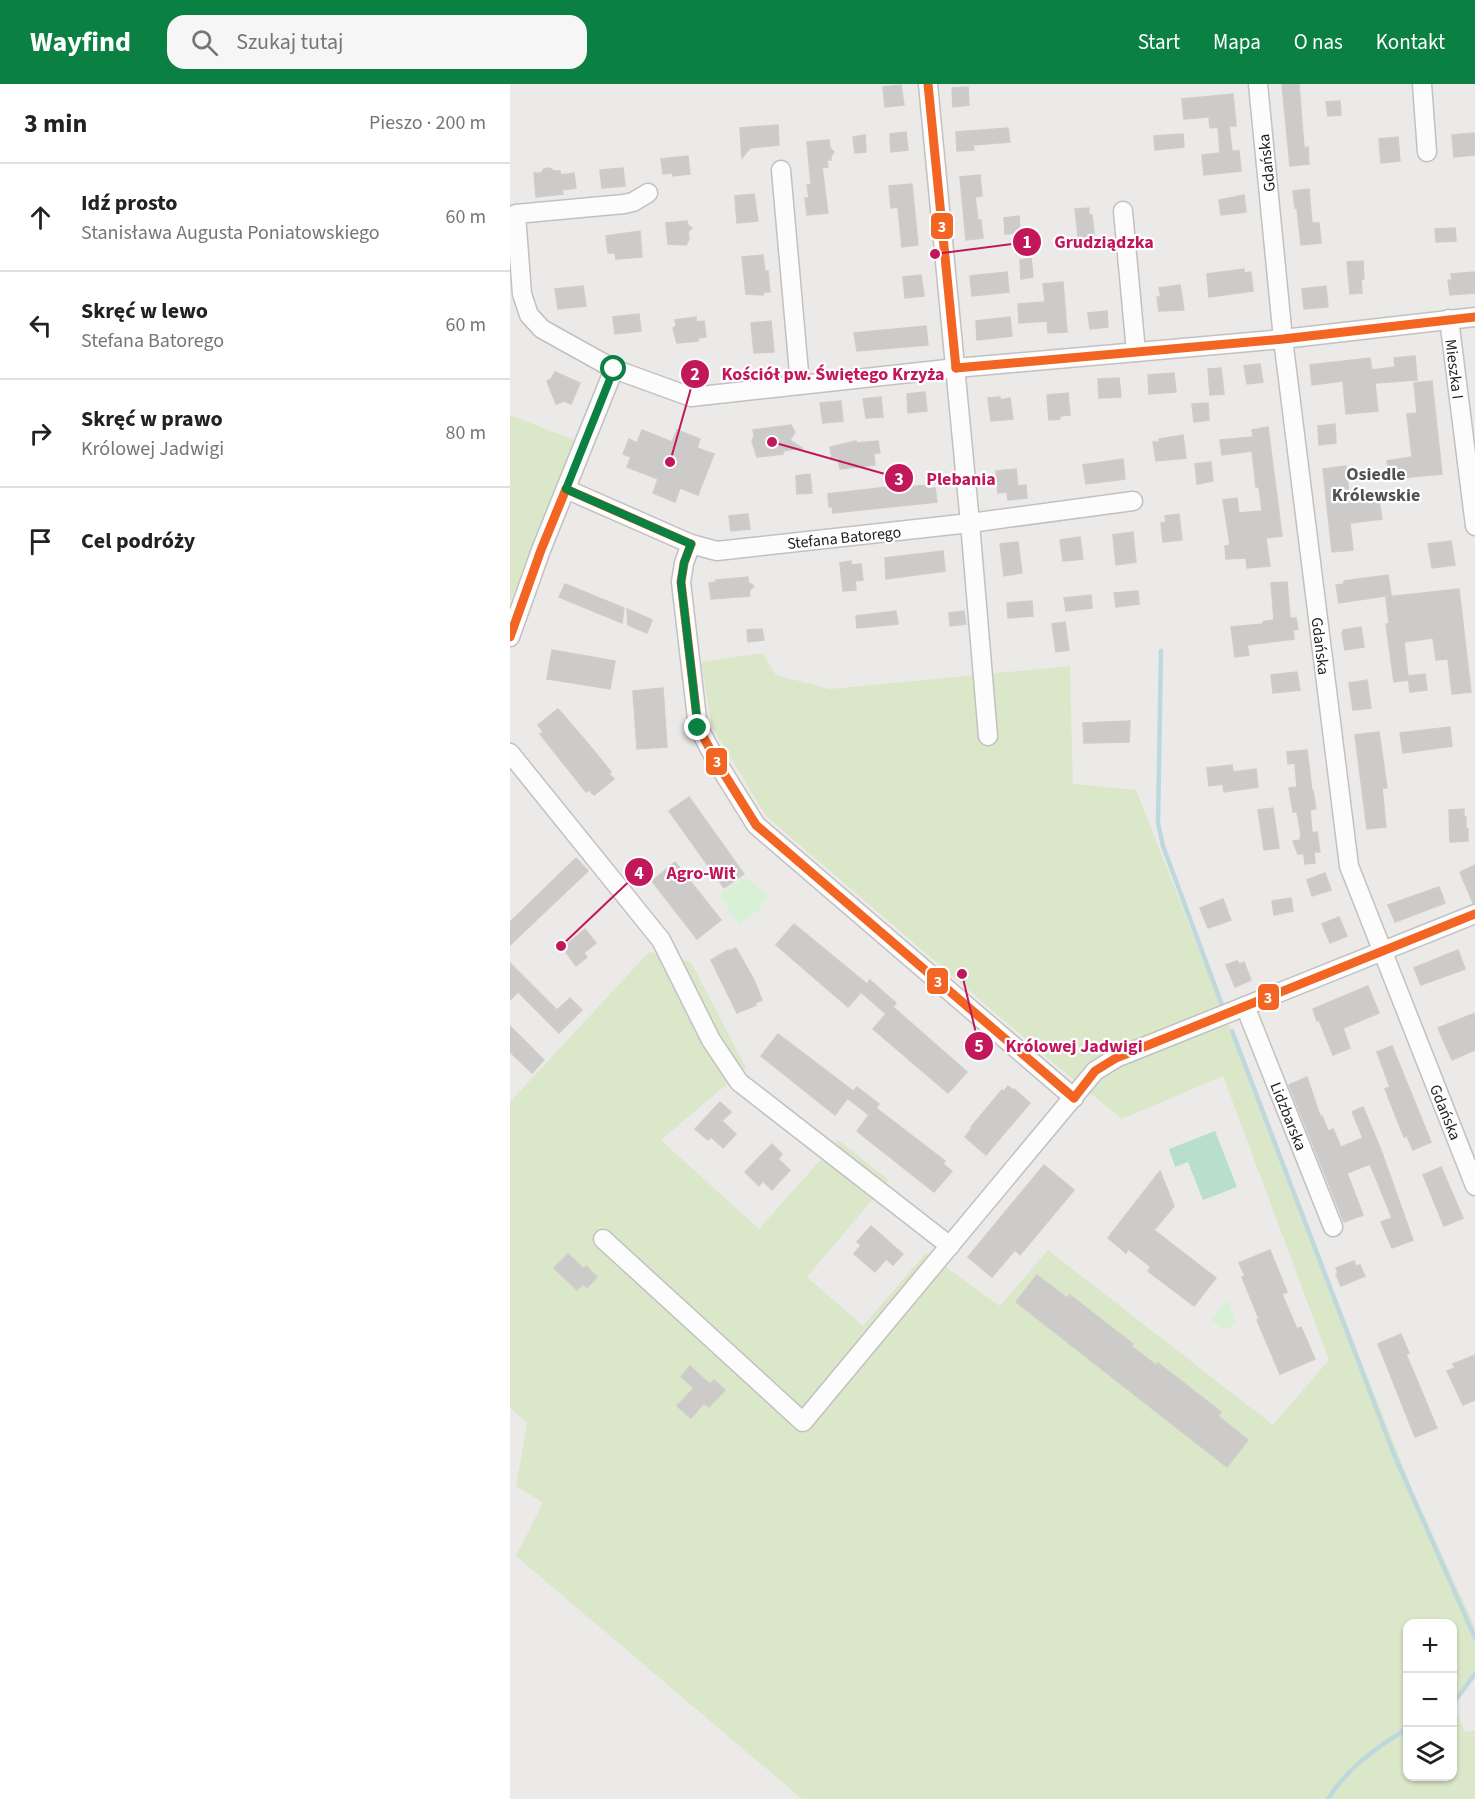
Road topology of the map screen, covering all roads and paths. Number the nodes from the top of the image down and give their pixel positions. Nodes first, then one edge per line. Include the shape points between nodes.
1 (928, 84) edge
2 (1258, 84) edge
3 (1422, 84) edge
4 (1427, 152) dead end
5 (781, 170) dead end
6 (648, 193) dead end
7 (1123, 211) dead end
8 (1475, 317) edge
9 (1449, 319) junction
10 (1283, 339) junction
11 (1136, 352) junction
12 (956, 368) junction
13 (614, 369) junction
14 (800, 384) junction
15 (566, 489) junction
16 (1133, 501) dead end
17 (970, 523) junction
18 (1475, 526) edge
19 (691, 544) junction
20 (510, 637) edge
21 (988, 736) dead end
22 (510, 753) edge
23 (1475, 914) edge
24 (1381, 950) junction
25 (1245, 1006) junction
26 (1074, 1098) junction
27 (1475, 1186) edge
28 (1333, 1227) dead end
29 (603, 1239) dead end
30 (950, 1246) junction

1 - 12 street
2 - 10 street, Gdańska
3 - 4 street
5 - 14 street
6 - 13 street via 624,204 516,214 522,294 529,315 542,329
7 - 11 street
8 - 9 street
9 - 10 street
9 - 18 street, Mieszka I
10 - 11 street
10 - 24 street, Gdańska via 1349,866
11 - 12 street
12 - 14 street
12 - 17 street
13 - 14 street via 691,397
13 - 15 street
15 - 19 street, Stefana Batorego
15 - 20 street
16 - 17 street, Stefana Batorego
17 - 19 street, Stefana Batorego via 717,551
17 - 21 street
19 - 26 street via 681,582 698,728 756,825
22 - 30 street via 661,940 711,1040 739,1082
23 - 24 street
24 - 25 street
24 - 27 street, Gdańska
25 - 26 street via 1116,1058 1095,1071
25 - 28 street, Lidzbarska
26 - 30 street
29 - 30 street via 803,1422

